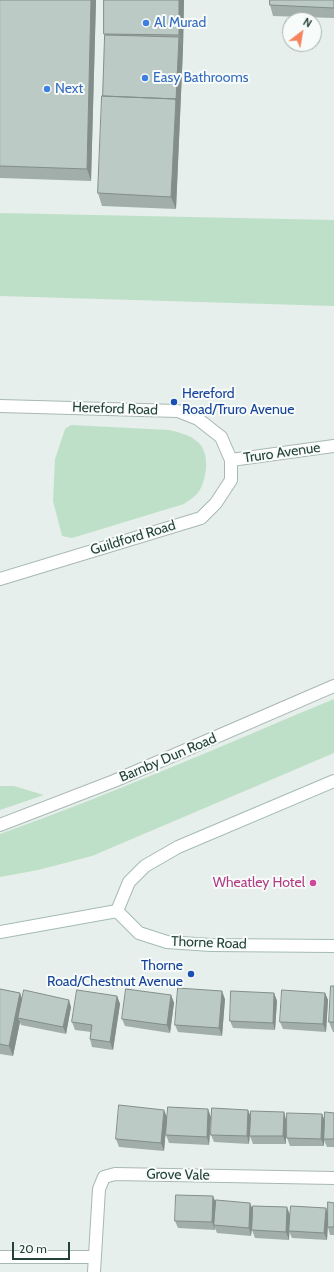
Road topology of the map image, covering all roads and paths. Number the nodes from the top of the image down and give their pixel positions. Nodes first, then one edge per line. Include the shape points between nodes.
1 (0, 406) edge
2 (334, 446) edge
3 (230, 460) junction
4 (0, 579) edge
5 (334, 686) edge
6 (334, 781) edge
7 (0, 825) edge
8 (117, 911) junction
9 (0, 932) edge
10 (334, 946) edge
11 (334, 1178) edge
12 (0, 1257) edge
13 (95, 1257) junction
14 (94, 1272) edge

1 - 3 street, Hereford Road via 178,411 198,420 221,437
2 - 3 street, Truro Avenue
3 - 4 street, Guildford Road via 231,480 216,503 201,518
5 - 7 street, Barnby Dun Road via 114,781
6 - 8 street via 178,847 145,866 129,882
8 - 9 street
8 - 10 street, Thorne Road via 138,933 167,942
11 - 13 street, Grove Vale via 115,1174 104,1177 100,1189
12 - 13 street
13 - 14 street

